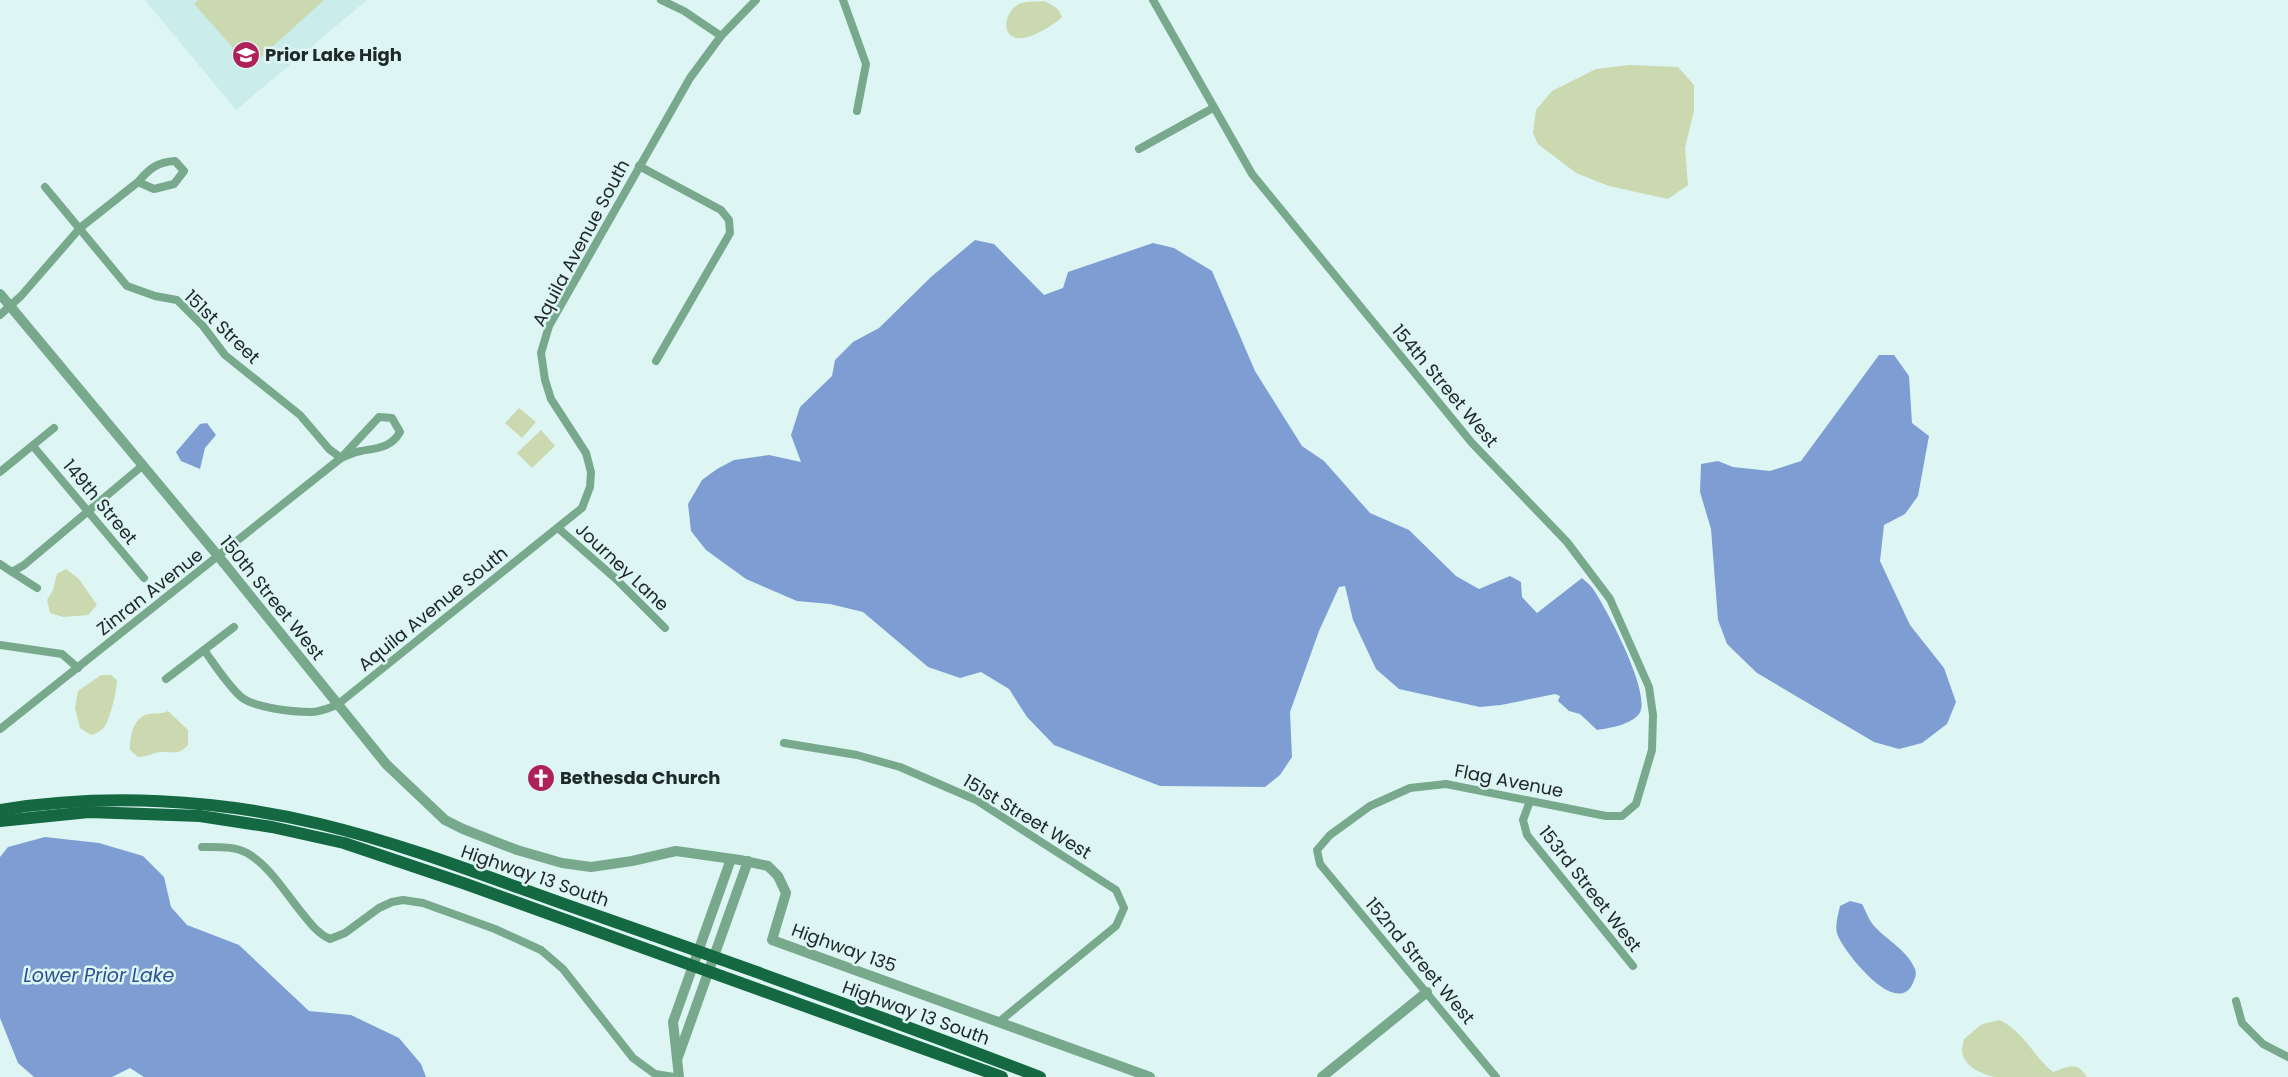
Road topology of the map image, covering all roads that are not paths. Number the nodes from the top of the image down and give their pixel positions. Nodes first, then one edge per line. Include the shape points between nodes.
1 (661, 0) edge
2 (756, 0) edge
3 (843, 0) edge
4 (1153, 0) edge
5 (721, 36) junction
6 (1213, 108) junction
7 (857, 111) dead end
8 (1139, 149) dead end
9 (639, 166) junction
10 (138, 182) junction
11 (45, 187) dead end
12 (80, 228) junction
13 (0, 294) edge
14 (11, 307) junction
15 (0, 315) edge
16 (656, 361) dead end
17 (54, 428) dead end
18 (33, 446) junction
19 (341, 458) junction
20 (142, 466) junction
21 (0, 472) edge
22 (88, 512) junction
23 (558, 528) junction
24 (219, 557) junction
25 (0, 564) edge
26 (12, 572) junction
27 (144, 578) dead end
28 (37, 588) dead end
29 (234, 627) dead end
30 (665, 628) dead end
31 (0, 644) edge
32 (204, 650) junction
33 (78, 668) junction
34 (166, 679) dead end
35 (337, 705) junction
36 (0, 729) edge
37 (784, 742) dead end
38 (1530, 801) junction
39 (1636, 804) joint
40 (0, 810) edge
41 (0, 821) edge
42 (202, 847) dead end
43 (731, 859) junction
44 (748, 861) junction
45 (562, 863) joint
46 (1320, 864) joint
47 (696, 951) junction
48 (714, 958) junction
49 (692, 966) junction
50 (1633, 966) dead end
51 (709, 972) junction
52 (1426, 992) junction
53 (2236, 1001) dead end
54 (1000, 1021) junction
55 (2288, 1057) edge
56 (676, 1063) junction
57 (674, 1077) edge
58 (679, 1077) edge
59 (1002, 1077) edge
60 (1040, 1077) edge
61 (1150, 1077) edge
62 (1322, 1077) edge
63 (1496, 1077) edge

1 - 5 street
2 - 5 street, Aquila Avenue South
3 - 7 street via 866,64
4 - 6 street, 154th Street West
5 - 9 street, Aquila Avenue South via 690,78
6 - 8 street
6 - 39 street, 154th Street West via 1252,174 1368,318 1472,444 1567,542 1610,598 1649,687 1653,715 1652,750
9 - 16 street via 721,210 729,220 730,233
9 - 23 street, Aquila Avenue South via 549,326 541,353 552,399 586,453 591,472 590,487 582,508
10 - 10 street via 154,189 174,184 184,171 175,161 161,162 149,169
10 - 12 street
11 - 12 street, 151st Street
12 - 14 street
12 - 19 street, 151st Street via 127,286 178,300 225,355 300,415
13 - 14 street, 150th Street West
14 - 15 street
14 - 20 street, 150th Street West
17 - 18 street
18 - 21 street
18 - 22 street, 149th Street
19 - 19 street, Zinran Avenue via 379,449 396,440 400,432 392,418 379,417
19 - 24 street, Zinran Avenue
20 - 22 street
20 - 24 street, 150th Street West
22 - 26 street via 24,566
22 - 27 street, 149th Street
23 - 30 street, Journey Lane
23 - 35 street, Aquila Avenue South
24 - 33 street, Zinran Avenue
24 - 35 street, 150th Street West
25 - 26 street
26 - 28 street
29 - 32 street
31 - 33 street via 62,654
32 - 34 street
32 - 35 street via 248,702 312,712
33 - 36 street, Zinran Avenue
35 - 45 street, 150th Street West via 386,764 445,820 517,850
37 - 54 street, 151st Street West via 857,755 900,767 976,800 1116,890 1124,908 1116,926
38 - 39 street, Flag Avenue via 1606,816 1622,816
38 - 46 street, Flag Avenue via 1446,784 1410,788 1370,806 1330,835 1317,850
38 - 50 street, 153rd Street West via 1523,820 1526,836
40 - 47 main road, Highway 13 South via 95,800 154,802 250,810 318,823 406,849
41 - 49 main road, Highway 13 South via 89,812 133,812 200,816 272,826 344,843
42 - 57 street via 230,848 259,862 310,924 330,939 345,933 379,908 403,900 423,903 465,918 540,950 563,969 633,1058 655,1074
43 - 44 street, Highway 135
43 - 45 street, Highway 135 via 676,850 632,861 591,866
43 - 47 street
44 - 48 street
44 - 54 street, Highway 135 via 768,866 778,876 786,893 772,940
46 - 52 street, 152nd Street West
47 - 48 main road, Highway 13 South
47 - 49 street
48 - 51 street
48 - 60 main road, Highway 13 South
49 - 51 main road, Highway 13 South
49 - 56 street via 673,1022
51 - 56 street
51 - 59 main road, Highway 13 South
52 - 62 street
52 - 63 street, 152nd Street West
53 - 55 street via 2242,1023 2263,1044
54 - 61 street
56 - 58 street

